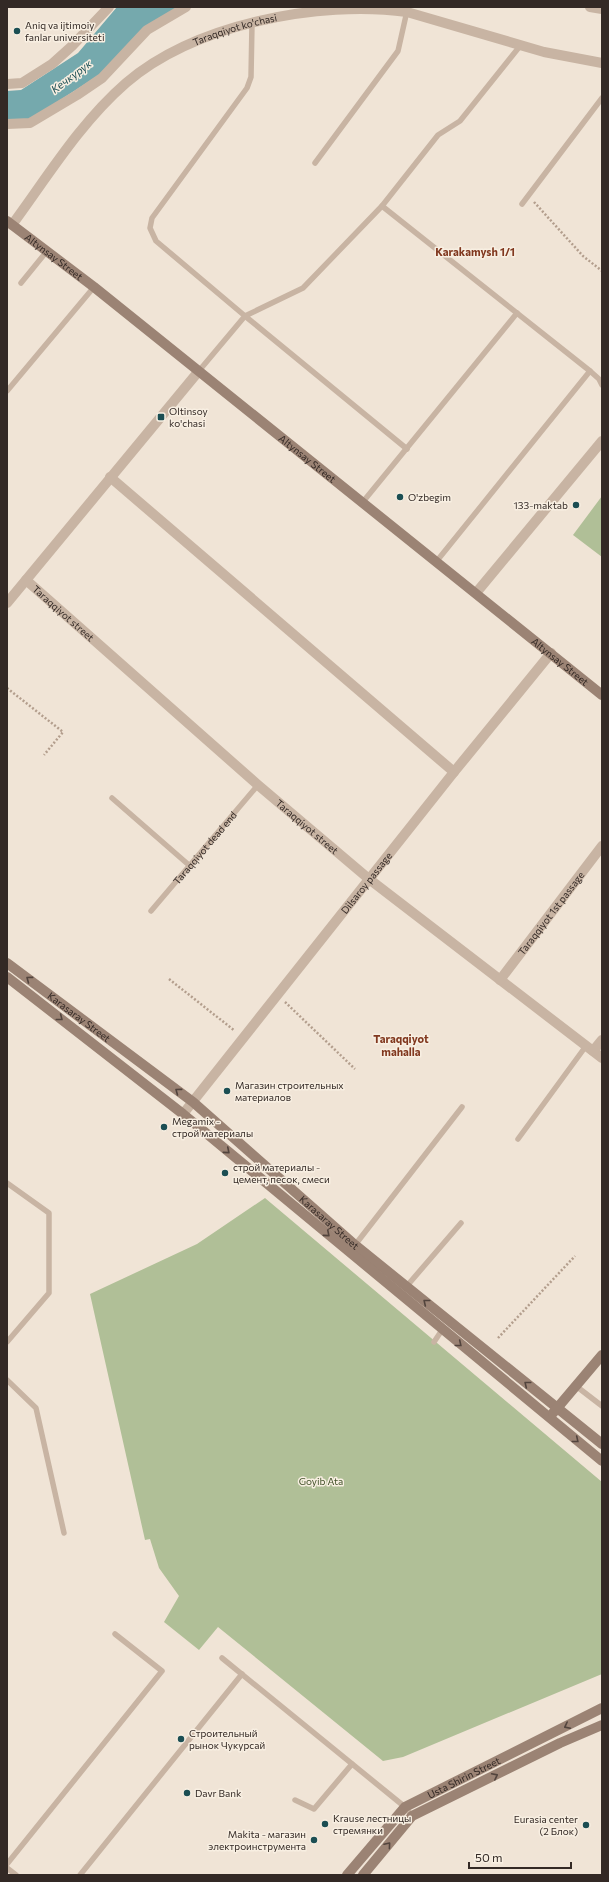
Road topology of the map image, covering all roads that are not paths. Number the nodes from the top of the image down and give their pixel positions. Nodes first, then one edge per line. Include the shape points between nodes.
1 (109, 7) edge
2 (186, 7) edge
3 (590, 7) edge
4 (407, 9) edge
5 (602, 9) edge
6 (252, 24) junction
7 (520, 46) junction
8 (602, 63) edge
9 (7, 84) edge
10 (602, 98) edge
11 (7, 124) edge
12 (315, 163) dead end
13 (522, 204) dead end
14 (382, 206) junction
15 (9, 224) edge
16 (47, 251) junction
17 (21, 283) dead end
18 (94, 287) junction
19 (517, 313) junction
20 (245, 316) junction
21 (590, 371) junction
22 (198, 372) junction
23 (602, 385) edge
24 (7, 391) edge
25 (602, 441) edge
26 (407, 449) junction
27 (110, 478) junction
28 (362, 503) junction
29 (436, 562) junction
30 (26, 580) junction
31 (476, 593) junction
32 (7, 603) edge
33 (551, 653) junction
34 (602, 695) edge
35 (454, 772) junction
36 (258, 785) junction
37 (112, 798) dead end
38 (602, 846) edge
39 (190, 866) junction
40 (369, 879) junction
41 (151, 911) dead end
42 (7, 963) edge
43 (7, 977) edge
44 (500, 980) junction
45 (602, 1040) edge
46 (590, 1049) junction
47 (602, 1058) edge
48 (193, 1102) junction
49 (462, 1107) dead end
50 (183, 1114) junction
51 (518, 1139) dead end
52 (7, 1183) edge
53 (462, 1223) dead end
54 (355, 1244) junction
55 (406, 1287) junction
56 (442, 1330) junction
57 (7, 1342) edge
58 (434, 1342) dead end
59 (602, 1355) edge
60 (7, 1380) edge
61 (576, 1386) junction
62 (602, 1406) edge
63 (557, 1408) junction
64 (549, 1418) junction
65 (602, 1444) edge
66 (602, 1461) edge
67 (64, 1533) dead end
68 (115, 1634) dead end
69 (222, 1658) dead end
70 (242, 1674) junction
71 (602, 1708) edge
72 (602, 1725) edge
73 (352, 1764) junction
74 (295, 1800) dead end
75 (405, 1807) junction
76 (412, 1816) junction
77 (7, 1864) edge
78 (7, 1868) edge
79 (16, 1875) edge
80 (80, 1875) edge
81 (347, 1875) edge
82 (363, 1875) edge

1 - 9 street via 52,64 22,83
2 - 11 street via 147,30 102,78 77,95 30,123
3 - 5 street
4 - 6 street, Taraqqiyot ko'chasi via 328,11
4 - 7 street, Taraqqiyot ko'chasi
4 - 12 lane via 398,51
6 - 15 street, Taraqqiyot ko'chasi via 221,32 185,46 152,64 126,84 88,122
6 - 20 lane via 251,77 247,88 152,218 150,228 156,241
7 - 8 street, Taraqqiyot ko'chasi
7 - 14 lane via 460,121 438,135
10 - 13 lane
14 - 19 lane
14 - 20 lane via 303,288
15 - 16 main road, Altynsay Street
16 - 17 lane
16 - 18 main road, Altynsay Street
18 - 22 main road, Altynsay Street
18 - 24 lane
19 - 21 lane
19 - 26 lane
20 - 22 lane
20 - 26 lane
21 - 23 lane
21 - 29 lane
22 - 27 street, Taraqqiyot street
22 - 28 main road, Altynsay Street
25 - 31 street
26 - 28 lane
27 - 30 street, Taraqqiyot street
27 - 35 street
28 - 29 main road, Altynsay Street
29 - 31 main road, Altynsay Street
30 - 32 street, Taraqqiyot street
30 - 36 street, Taraqqiyot street
31 - 33 main road, Altynsay Street
33 - 34 main road, Altynsay Street
33 - 35 street, Dilsaroy passage
35 - 40 street, Dilsaroy passage
36 - 39 lane, Taraqqiyot dead end
36 - 40 street, Taraqqiyot street
37 - 39 lane
38 - 44 street, Taraqqiyot 1st passage
39 - 41 lane, Taraqqiyot dead end
40 - 44 street, Taraqqiyot street
40 - 48 street, Dilsaroy passage
48 -> 42 main road, Karasaray Street
43 -> 50 main road, Karasaray Street
44 - 46 street, Taraqqiyot street
45 - 46 street
46 - 47 street, Taraqqiyot street
46 - 51 lane
48 - 50 street, Dilsaroy passage
48 - 54 main road, Karasaray Street
49 - 54 lane
50 -> 56 main road, Karasaray Street
52 - 57 lane via 50,1213 49,1293
53 - 55 lane
54 - 55 main road, Karasaray Street
63 -> 55 main road, Karasaray Street
56 - 58 lane
56 -> 64 main road, Karasaray Street
59 - 61 main road
60 - 67 lane via 36,1408
61 - 62 lane
61 - 63 main road
63 - 64 main road
63 - 65 main road, Karasaray Street
64 -> 66 main road, Karasaray Street
68 - 77 lane via 162,1671
69 - 70 lane
70 - 73 lane
70 - 80 lane
71 -> 75 main road, Usta Shirin Street
76 -> 72 main road, Usta Shirin Street
73 - 74 lane via 314,1809
73 - 75 lane
75 - 76 lane
75 - 81 main road, Usta Shirin Street
82 -> 76 main road, Usta Shirin Street
78 - 79 lane

